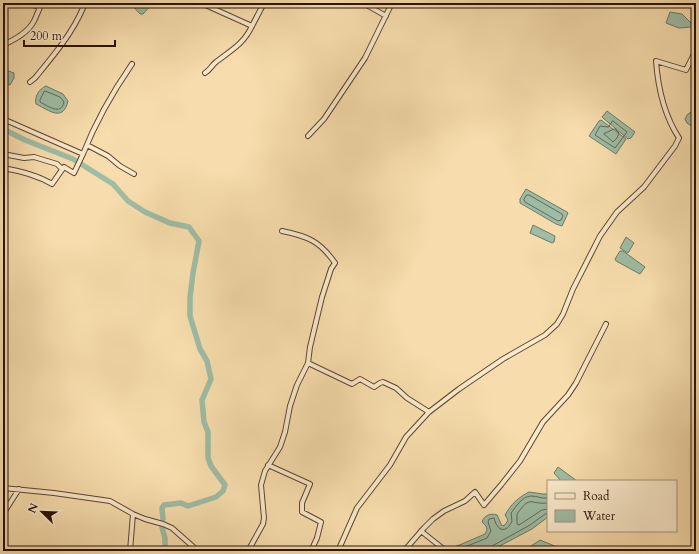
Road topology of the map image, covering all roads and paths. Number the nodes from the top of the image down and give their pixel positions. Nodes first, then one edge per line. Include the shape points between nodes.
1 (27, 3) edge
2 (201, 3) edge
3 (264, 3) edge
4 (363, 3) edge
5 (392, 3) edge
6 (40, 5) edge
7 (83, 8) dead end
8 (386, 16) junction
9 (252, 26) junction
10 (3, 45) edge
11 (696, 50) edge
12 (132, 64) dead end
13 (205, 73) dead end
14 (30, 82) dead end
15 (3, 119) edge
16 (308, 136) dead end
17 (87, 145) junction
18 (3, 154) edge
19 (83, 154) junction
20 (3, 168) edge
21 (62, 168) junction
22 (134, 174) dead end
23 (282, 231) dead end
24 (606, 324) dead end
25 (308, 363) junction
26 (428, 412) junction
27 (268, 465) junction
28 (3, 488) edge
29 (19, 488) junction
30 (3, 514) edge
31 (133, 514) junction
32 (421, 531) junction
33 (130, 551) edge
34 (198, 551) edge
35 (248, 551) edge
36 (311, 551) edge
37 (338, 551) edge
38 (404, 551) edge
39 (446, 551) edge

1 - 6 street
2 - 9 street
3 - 9 street
4 - 8 street
5 - 8 street
6 - 10 street via 30,27
7 - 14 street via 66,39
8 - 16 street via 361,64 324,119
9 - 13 street via 247,36 232,52
11 - 26 street via 686,70 656,61 657,77 666,112 679,138 644,187 617,212 600,236 557,324 545,335 503,359
12 - 17 street via 106,103
15 - 19 street
17 - 19 street
17 - 22 street
18 - 21 street via 34,158 57,164
19 - 21 street via 74,173
20 - 21 street via 25,172 52,184
23 - 25 street via 297,234 321,246 335,263 322,297
24 - 32 street via 568,395 543,422 520,461 484,505 475,492 465,501 444,511
25 - 26 street via 352,384 360,379 374,387 383,382 396,388
25 - 27 street via 290,406 282,441
26 - 37 street via 406,437 390,465 357,508
27 - 35 street via 261,485 263,524
27 - 36 street via 310,484 302,503 302,512 321,522
28 - 29 street
29 - 30 street
29 - 31 street via 110,501
31 - 33 street
31 - 34 street via 172,528
32 - 38 street
32 - 39 street

